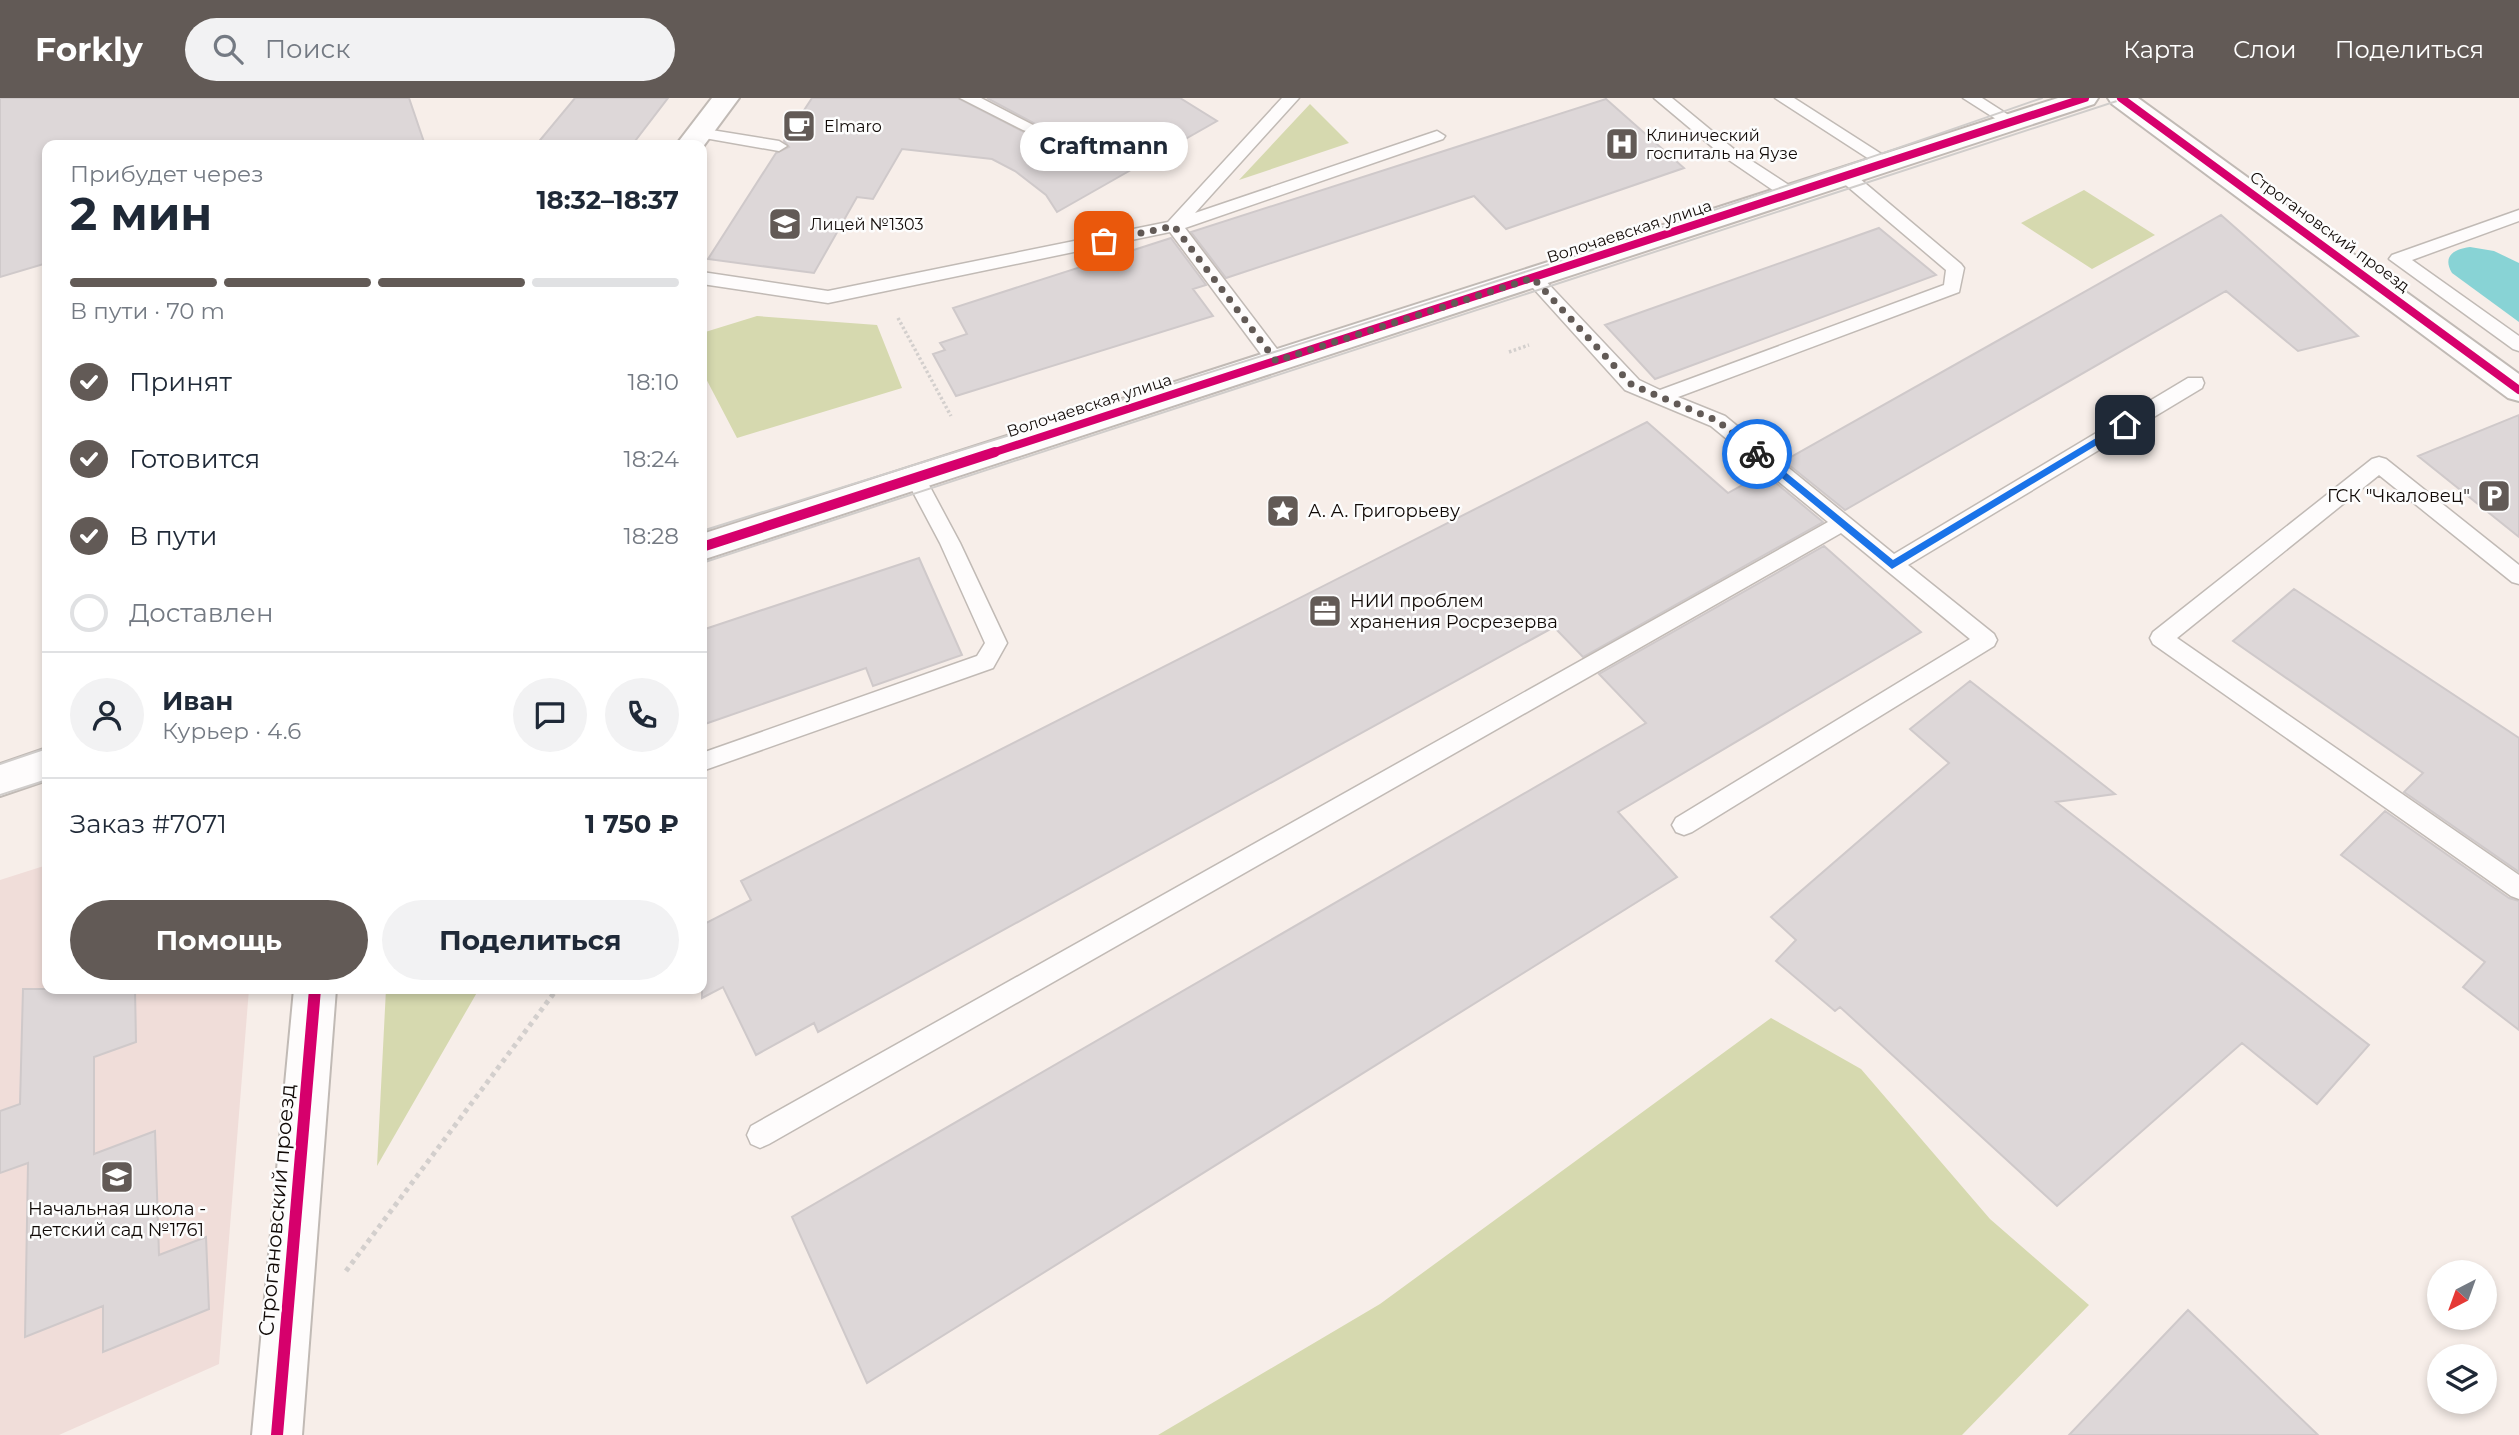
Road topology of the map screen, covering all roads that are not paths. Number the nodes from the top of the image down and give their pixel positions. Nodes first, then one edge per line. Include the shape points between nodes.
1 (726, 98) edge
2 (968, 98) edge
3 (1291, 98) edge
4 (1662, 98) edge
5 (1783, 98) edge
6 (1971, 98) edge
7 (2085, 98) edge
8 (2120, 98) edge
9 (2013, 123) junction
10 (1029, 127) dead end
11 (1437, 136) dead end
12 (694, 139) edge
13 (707, 140) edge
14 (779, 146) dead end
15 (1889, 163) junction
16 (1847, 177) junction
17 (1792, 195) junction
18 (2519, 215) edge
19 (1174, 226) junction
20 (1533, 278) junction
21 (707, 279) edge
22 (2519, 345) edge
23 (1276, 361) junction
24 (2195, 383) dead end
25 (2519, 390) edge
26 (1660, 397) junction
27 (915, 477) junction
28 (1842, 523) junction
29 (707, 545) edge
30 (1892, 565) junction
31 (2519, 576) edge
32 (707, 760) edge
33 (42, 766) edge
34 (0, 780) edge
35 (1684, 825) dead end
36 (2519, 888) edge
37 (314, 994) edge
38 (760, 1135) dead end
39 (268, 1426) edge

1 - 12 street
2 - 10 lane
3 - 19 lane
4 - 17 lane via 1729,153
5 - 15 lane
6 - 9 lane
7 - 9 street, Волочаевская улица
8 - 25 street, Строгановский проезд
9 - 15 street, Волочаевская улица
11 - 19 lane
13 - 14 lane
15 - 16 street, Волочаевская улица
16 - 17 street, Волочаевская улица
16 - 26 lane via 1955,268 1953,288
17 - 20 street, Волочаевская улица
18 - 22 lane via 2398,259
19 - 21 lane via 828,297
19 - 23 lane
20 - 23 street, Волочаевская улица
20 - 26 lane via 1632,385
23 - 27 street, Волочаевская улица
24 - 30 lane
26 - 28 lane via 1718,421
27 - 29 street, Волочаевская улица
27 - 32 lane via 996,643 985,663
28 - 30 lane
28 - 38 lane
30 - 35 lane via 1986,640
31 - 36 lane via 2379,464 2161,638
33 - 34 street
37 - 39 street, Строгановский проезд

